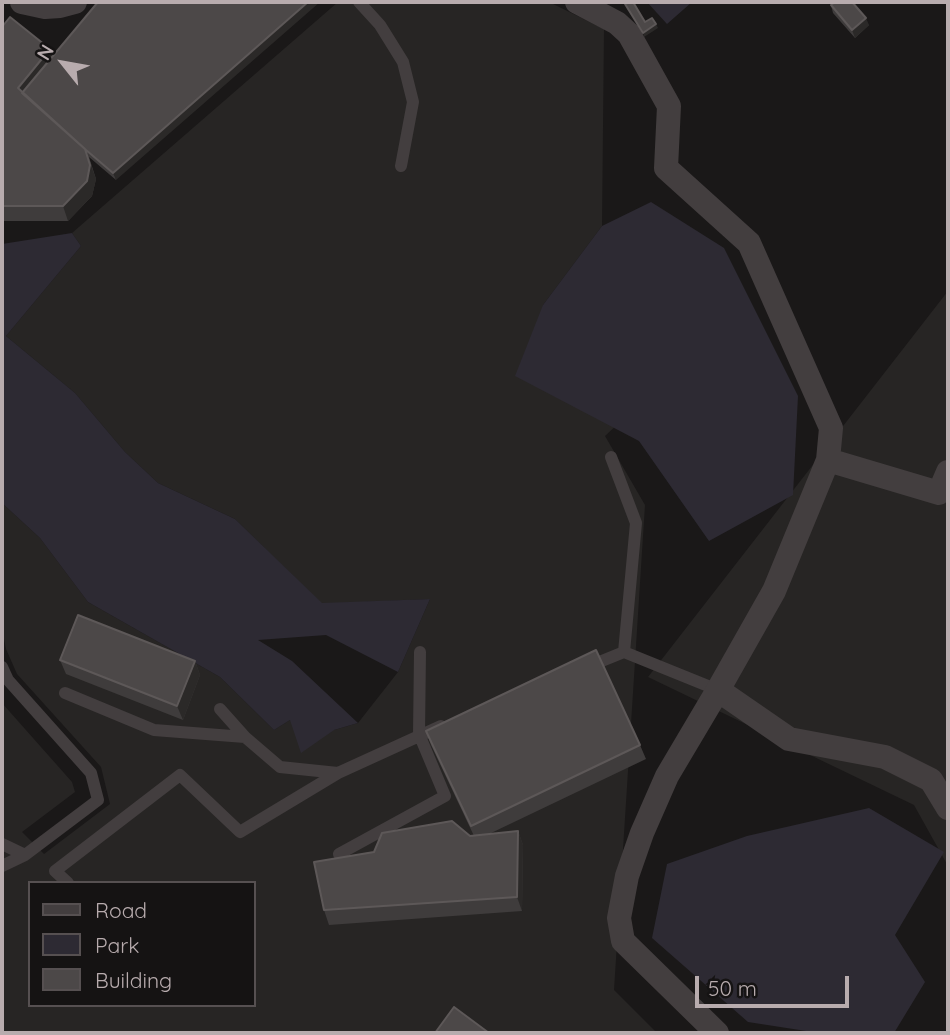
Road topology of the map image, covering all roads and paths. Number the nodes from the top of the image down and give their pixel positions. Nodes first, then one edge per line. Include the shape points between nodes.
1 (22, 2) edge
2 (75, 2) edge
3 (359, 2) edge
4 (577, 2) edge
5 (401, 166) dead end
6 (611, 457) dead end
7 (828, 460) junction
8 (945, 487) edge
9 (420, 652) dead end
10 (624, 652) junction
11 (2, 667) edge
12 (573, 672) edge
13 (718, 690) junction
14 (65, 692) dead end
15 (220, 709) dead end
16 (457, 719) edge
17 (419, 734) junction
18 (245, 737) junction
19 (338, 773) junction
20 (948, 808) edge
21 (2, 844) edge
22 (339, 854) dead end
23 (24, 855) junction
24 (2, 866) edge
25 (66, 881) edge
26 (717, 1033) edge

1 - 2 street via 44,8
3 - 5 lane via 380,24 403,62 413,102
4 - 7 street via 629,34 669,106 666,168 749,243 831,428
6 - 10 lane via 636,523
7 - 8 street
7 - 13 street via 774,591
9 - 17 lane
10 - 12 lane
10 - 13 lane
11 - 23 lane via 8,680 91,772 98,800
13 - 20 street via 789,739 885,757 931,780
13 - 26 street via 662,788 627,876 619,918 622,940
14 - 18 lane via 154,730
15 - 18 lane
16 - 17 lane
17 - 19 lane
17 - 22 lane via 445,796
18 - 19 lane via 280,767
19 - 25 lane via 240,832 180,775 55,871
21 - 23 lane
23 - 24 lane

